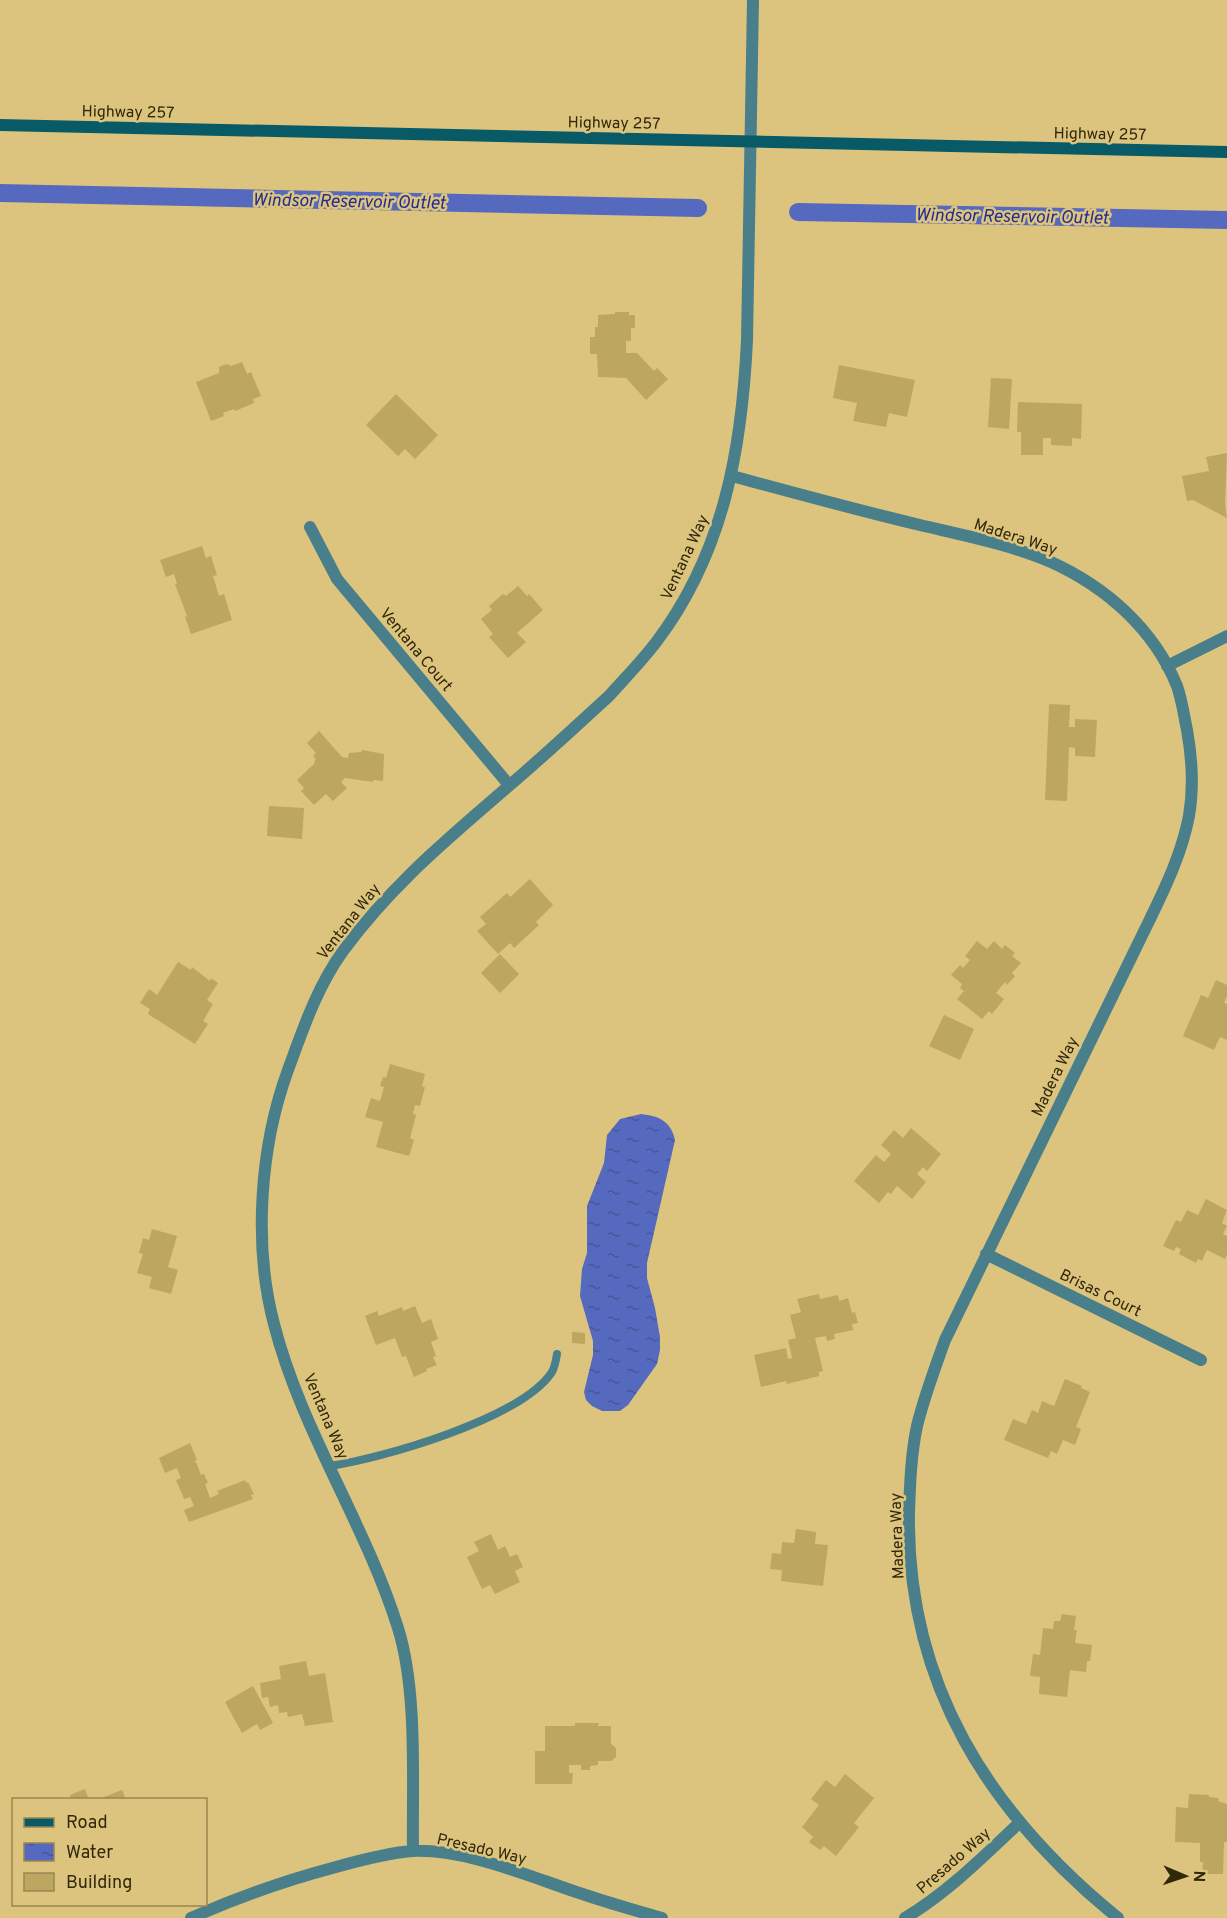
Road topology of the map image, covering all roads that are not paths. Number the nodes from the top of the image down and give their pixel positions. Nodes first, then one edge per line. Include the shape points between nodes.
1 (753, 0) edge
2 (0, 125) edge
3 (751, 142) junction
4 (1227, 152) edge
5 (732, 476) junction
6 (310, 527) dead end
7 (1227, 636) edge
8 (1167, 666) junction
9 (509, 785) junction
10 (986, 1254) junction
11 (556, 1354) dead end
12 (1201, 1360) dead end
13 (330, 1466) junction
14 (1019, 1823) junction
15 (413, 1851) junction
16 (191, 1918) edge
17 (662, 1918) edge
18 (905, 1918) edge
19 (1118, 1918) edge

1 - 3 street, Ventana Way
2 - 3 main road, Highway 257
3 - 4 main road, Highway 257
3 - 5 street, Ventana Way via 745,393
5 - 8 street, Madera Way via 1051,562 1111,598 1132,617
5 - 9 street, Ventana Way via 707,554 657,641 609,696
6 - 9 street, Ventana Court via 337,579
7 - 8 street
8 - 10 street, Madera Way via 1178,688 1190,744 1192,789 1185,835 1151,917
9 - 13 street, Ventana Way via 412,870 341,954 299,1037 276,1105 265,1173 266,1280 273,1322 287,1366
10 - 12 street, Brisas Court
10 - 14 street, Madera Way via 928,1385 911,1469 909,1539 923,1637 933,1672 965,1745
11 - 13 lane via 553,1371 541,1384 489,1416 387,1455
13 - 15 street, Ventana Way via 372,1556 405,1656 411,1726
14 - 18 street, Presado Way via 954,1883
14 - 19 street, Madera Way via 1078,1884
15 - 16 street, Presado Way via 303,1876
15 - 17 street, Presado Way via 501,1866

